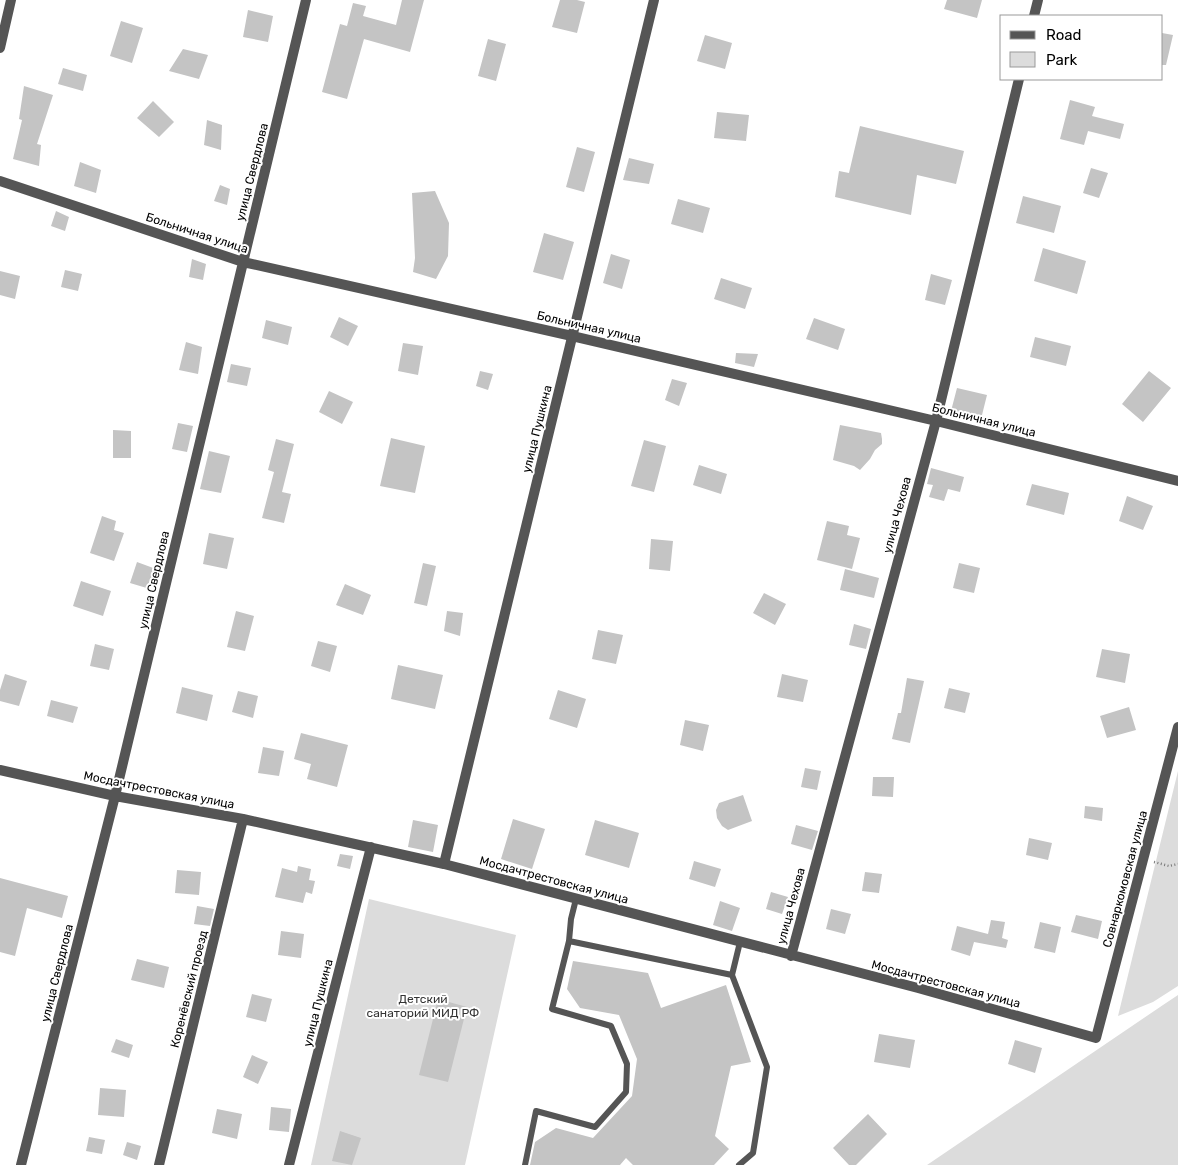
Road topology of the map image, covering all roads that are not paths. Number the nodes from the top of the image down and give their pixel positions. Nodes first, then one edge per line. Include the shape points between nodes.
1 (11, 0) edge
2 (306, 0) edge
3 (654, 0) edge
4 (1038, 0) edge
5 (1034, 15) edge
6 (0, 48) edge
7 (1019, 80) edge
8 (0, 181) edge
9 (243, 262) junction
10 (572, 336) junction
11 (936, 421) junction
12 (1178, 481) edge
13 (1178, 727) edge
14 (0, 770) edge
15 (115, 796) junction
16 (243, 818) junction
17 (371, 848) junction
18 (444, 864) junction
19 (576, 899) junction
20 (569, 941) junction
21 (740, 942) junction
22 (791, 956) junction
23 (732, 975) junction
24 (1096, 1038) joint
25 (21, 1165) edge
26 (159, 1165) edge
27 (290, 1165) edge
28 (525, 1165) edge
29 (740, 1165) edge

1 - 6 street
2 - 9 street, улица Свердлова
3 - 10 street, улица Пушкина
4 - 5 street
7 - 11 street, улица Чехова
8 - 9 street, Больничная улица
9 - 10 street, Больничная улица
9 - 15 street, улица Свердлова
10 - 11 street, Больничная улица
10 - 18 street, улица Пушкина
11 - 12 street, Больничная улица
11 - 22 street, улица Чехова
13 - 24 street, Совнаркомовская улица
14 - 15 street, Мосдачтрестовская улица
15 - 16 street, Мосдачтрестовская улица
15 - 25 street, улица Свердлова
16 - 17 street, Мосдачтрестовская улица
16 - 26 street, Коренёвский проезд
17 - 18 street, Мосдачтрестовская улица
17 - 27 street, улица Пушкина
18 - 19 street, Мосдачтрестовская улица
19 - 20 lane
19 - 21 street, Мосдачтрестовская улица
20 - 23 lane
20 - 28 lane via 552,1009 611,1026 627,1064 626,1092 594,1127 536,1111
21 - 22 street, Мосдачтрестовская улица
21 - 23 lane
22 - 24 street, Мосдачтрестовская улица
23 - 29 lane via 768,1067 753,1153

